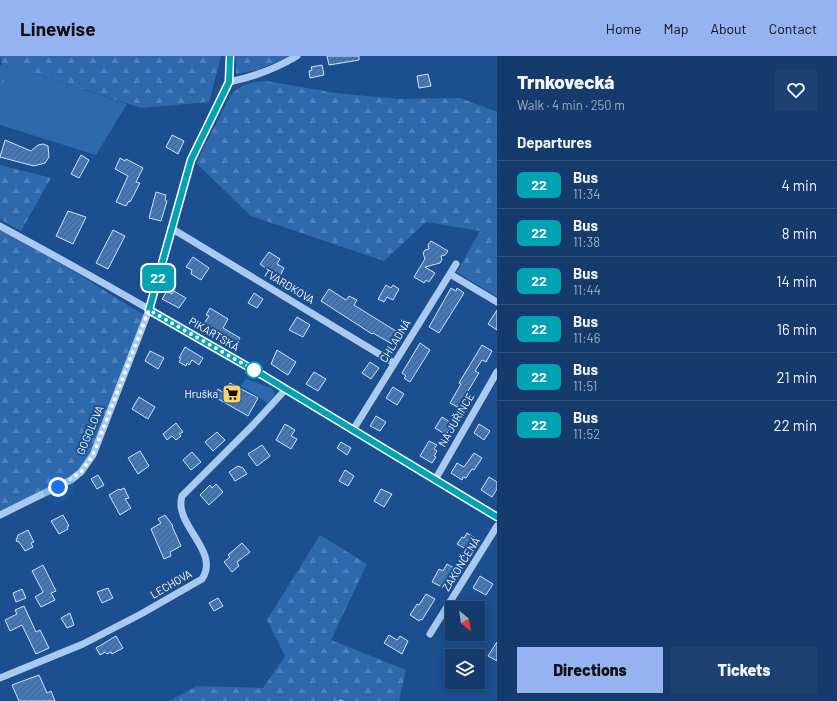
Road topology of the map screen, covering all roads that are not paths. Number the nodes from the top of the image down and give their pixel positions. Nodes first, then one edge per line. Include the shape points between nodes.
1 (230, 56) edge
2 (297, 56) edge
3 (229, 82) junction
4 (0, 226) edge
5 (171, 228) junction
6 (456, 264) dead end
7 (450, 274) junction
8 (497, 302) edge
9 (149, 310) junction
10 (394, 364) junction
11 (497, 372) edge
12 (286, 389) junction
13 (353, 430) junction
14 (435, 480) junction
15 (0, 515) edge
16 (497, 517) edge
17 (497, 526) edge
18 (430, 634) dead end
19 (0, 678) edge

1 - 3 street
2 - 3 street via 272,70
3 - 5 street, GOGOLOVA via 191,160
4 - 9 street, PIKARTSKÁ
5 - 9 street, GOGOLOVA
5 - 10 street, TVARDKOVA
6 - 7 street, CHLADNÁ
7 - 8 street
7 - 10 street, CHLADNÁ
9 - 12 street, PIKARTSKÁ
9 - 15 street, GOGOLOVA via 99,443 85,468 64,484
10 - 13 street, CHLADNÁ
11 - 14 street, NA JUŘINCE
12 - 13 street, PIKARTSKÁ
12 - 19 street, LECHOVA via 182,496 180,504 183,513 206,559 206,570 202,579 83,644
13 - 14 street, PIKARTSKÁ
14 - 16 street, PIKARTSKÁ
17 - 18 street, ZAKONČENÁ

